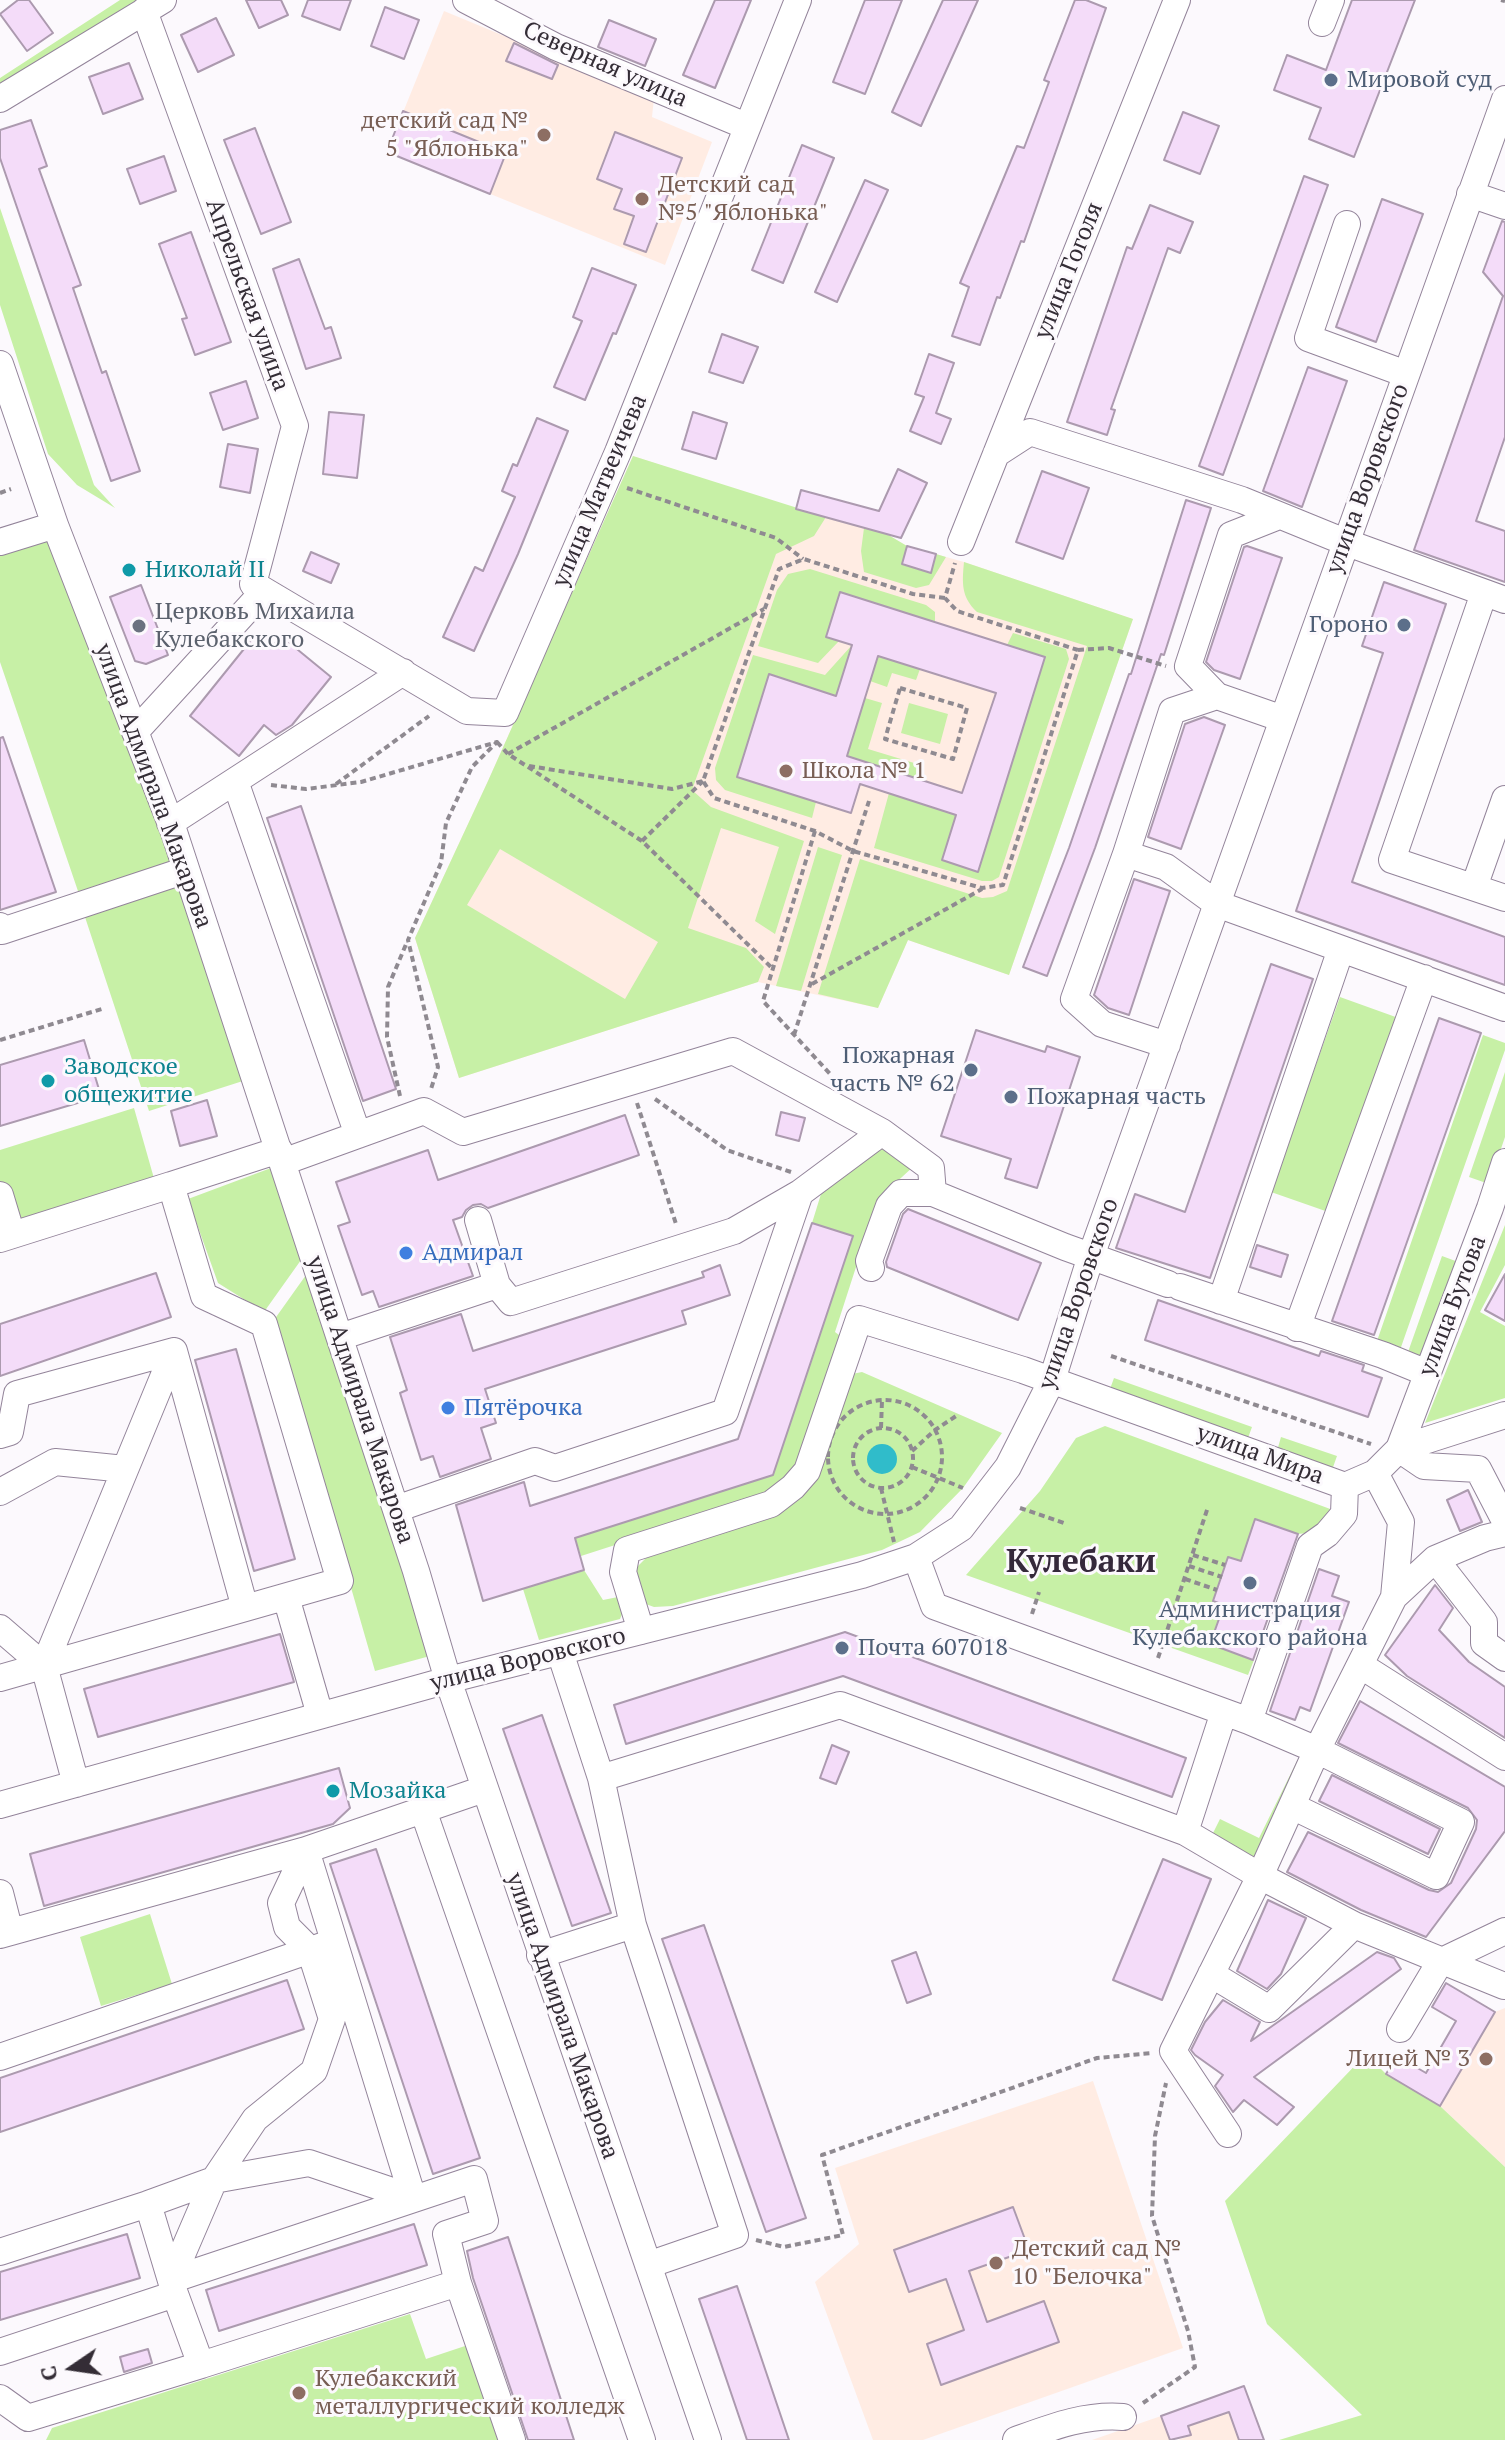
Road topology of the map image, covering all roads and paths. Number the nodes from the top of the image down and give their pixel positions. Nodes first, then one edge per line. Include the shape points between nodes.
1 (466, 0) edge
2 (798, 0) edge
3 (1177, 0) edge
4 (154, 6) edge
5 (0, 99) edge
6 (1505, 99) edge
7 (746, 126) junction
8 (1470, 194) junction
9 (1505, 206) edge
10 (1347, 224) dead end
11 (0, 364) edge
12 (1406, 374) junction
13 (996, 454) junction
14 (606, 480) junction
15 (11, 489) dead end
16 (0, 493) edge
17 (1279, 516) junction
18 (55, 525) junction
19 (0, 542) edge
20 (961, 542) joint
21 (1345, 542) junction
22 (804, 559) junction
23 (253, 593) junction
24 (1494, 596) edge
25 (945, 598) junction
26 (765, 609) junction
27 (1078, 650) junction
28 (1188, 666) junction
29 (403, 672) junction
30 (1217, 696) junction
31 (460, 706) junction
32 (1283, 719) junction
33 (135, 732) junction
34 (885, 739) joint
35 (497, 742) junction
36 (508, 754) junction
37 (527, 766) junction
38 (235, 781) junction
39 (703, 781) junction
40 (334, 786) junction
41 (1505, 799) edge
42 (869, 801) dead end
43 (170, 823) junction
44 (815, 831) junction
45 (642, 841) junction
46 (853, 851) junction
47 (1126, 854) junction
48 (186, 870) junction
49 (1474, 887) junction
50 (982, 888) junction
51 (1505, 898) edge
52 (1217, 904) junction
53 (0, 926) edge
54 (408, 940) junction
55 (1341, 949) junction
56 (773, 969) junction
57 (1424, 978) junction
58 (810, 986) junction
59 (105, 1008) dead end
60 (1505, 1008) edge
61 (794, 1035) junction
62 (0, 1040) edge
63 (1167, 1045) junction
64 (833, 1078) dead end
65 (630, 1082) junction
66 (390, 1105) dead end
67 (424, 1111) junction
68 (882, 1132) junction
69 (358, 1135) junction
70 (281, 1156) junction
71 (1505, 1162) edge
72 (171, 1185) junction
73 (808, 1187) junction
74 (933, 1193) junction
75 (0, 1195) edge
76 (1498, 1212) edge
77 (478, 1220) dead end
78 (6, 1237) edge
79 (684, 1247) junction
80 (1091, 1256) junction
81 (871, 1268) dead end
82 (497, 1285) junction
83 (1221, 1301) junction
84 (1297, 1328) junction
85 (340, 1337) junction
86 (174, 1351) junction
87 (1111, 1356) dead end
88 (1427, 1373) junction
89 (1052, 1380) junction
90 (882, 1400) junction
91 (959, 1414) dead end
92 (1505, 1415) edge
93 (881, 1428) junction
94 (935, 1430) junction
95 (0, 1435) edge
96 (1373, 1445) dead end
97 (1399, 1449) junction
98 (912, 1451) junction
99 (912, 1467) junction
100 (125, 1469) junction
101 (1375, 1473) junction
102 (938, 1477) junction
103 (1345, 1486) junction
104 (881, 1488) junction
105 (963, 1488) dead end
106 (0, 1492) edge
107 (1208, 1507) dead end
108 (1020, 1508) dead end
109 (396, 1509) junction
110 (886, 1514) junction
111 (1505, 1521) edge
112 (1064, 1523) dead end
113 (1505, 1533) edge
114 (905, 1551) junction
115 (1193, 1555) junction
116 (1435, 1559) junction
117 (1225, 1565) dead end
118 (1189, 1566) junction
119 (1222, 1577) dead end
120 (1185, 1579) junction
121 (1217, 1590) dead end
122 (1039, 1592) dead end
123 (286, 1597) junction
124 (1394, 1597) junction
125 (245, 1608) junction
126 (1032, 1614) dead end
127 (0, 1628) edge
128 (641, 1631) junction
129 (560, 1652) junction
130 (1158, 1658) dead end
131 (1505, 1658) edge
132 (1360, 1665) junction
133 (44, 1666) junction
134 (0, 1678) edge
135 (448, 1680) junction
136 (320, 1715) junction
137 (1237, 1716) junction
138 (1317, 1750) junction
139 (1505, 1757) edge
140 (601, 1778) junction
141 (76, 1784) junction
142 (484, 1789) junction
143 (0, 1805) edge
144 (1292, 1806) junction
145 (423, 1810) junction
146 (1185, 1832) junction
147 (306, 1850) junction
148 (1260, 1876) junction
149 (0, 1893) edge
150 (633, 1925) junction
151 (1354, 1925) junction
152 (1505, 1931) edge
153 (5, 1933) edge
154 (322, 1946) junction
155 (540, 1955) junction
156 (1440, 1962) junction
157 (1211, 1974) junction
158 (1504, 1986) edge
159 (1400, 2029) dead end
160 (1173, 2051) junction
161 (1, 2053) edge
162 (1228, 2134) dead end
163 (214, 2180) junction
164 (413, 2198) junction
165 (148, 2204) junction
166 (735, 2235) junction
167 (0, 2252) edge
168 (648, 2265) junction
169 (458, 2283) junction
170 (173, 2287) junction
171 (0, 2352) edge
172 (201, 2365) junction
173 (0, 2398) edge
174 (1123, 2417) joint
175 (512, 2440) edge
176 (642, 2440) edge
177 (708, 2440) edge
178 (1016, 2440) edge

1 - 7 street, Северная улица via 556,47
2 - 7 street, улица Матвеичева
3 - 13 street, улица Гоголя
4 - 5 street
4 - 23 street, Апрельская улица via 295,426
6 - 8 street, улица Воровского
7 - 14 street, улица Матвеичева
8 - 9 street
8 - 12 street, улица Воровского
10 - 12 street via 1308,338
11 - 18 street, улица Адмирала Макарова
12 - 21 street, улица Воровского
13 - 17 street via 1030,432
13 - 20 street, улица Гоголя
14 - 22 path via 776,538
14 - 31 street, улица Матвеичева via 505,713
15 - 16 path
17 - 21 street
17 - 28 street via 1231,535
18 - 19 street
18 - 33 street, улица Адмирала Макарова
20 - 25 path
21 - 24 street
21 - 32 street, улица Воровского
22 - 25 path via 913,594
22 - 26 path via 779,569
23 - 29 street
23 - 33 street
24 - 49 street via 1392,860
25 - 27 path via 957,611
26 - 36 path
26 - 39 path
27 - 28 path via 1109,648 1164,666
27 - 50 path via 1003,885
28 - 30 street
29 - 31 street
29 - 38 street
30 - 32 street
30 - 47 street via 1172,711
31 - 35 path
31 - 40 path via 382,748
32 - 52 street, улица Воровского
33 - 43 street, улица Адмирала Макарова
34 - 34 path via 900,688 967,708 953,759
35 - 36 path
35 - 40 path
35 - 54 path via 472,767 446,823 441,863
36 - 37 path
37 - 39 path via 672,789
37 - 45 path
38 - 40 path via 306,789
38 - 43 street
38 - 69 street
39 - 44 path via 714,798
39 - 45 path
41 - 49 street
42 - 46 path
43 - 48 street, улица Адмирала Макарова
44 - 46 path
44 - 56 path
45 - 56 path
46 - 50 path
46 - 58 path
47 - 52 street via 1166,867
47 - 63 street via 1074,999 1102,1024
48 - 53 street via 2,931
48 - 70 street, улица Адмирала Макарова
49 - 51 street
50 - 58 path
52 - 55 street
52 - 63 street, улица Воровского
54 - 66 path via 388,987 387,1037 401,1095
54 - 67 path via 438,1067
55 - 57 street
55 - 83 street
56 - 61 path via 763,1001
57 - 60 street
57 - 84 street
58 - 61 path
59 - 62 path
61 - 64 path
63 - 80 street, улица Воровского
65 - 67 street via 463,1132
65 - 68 street via 733,1051
65 - 73 path via 727,1150
65 - 79 path
67 - 69 street
68 - 73 street
68 - 74 street via 931,1168
69 - 70 street
70 - 72 street
70 - 85 street, улица Адмирала Макарова
71 - 76 street, улица Бутова
72 - 78 street
72 - 123 street via 204,1296 264,1324 340,1581
73 - 79 street via 734,1231
73 - 109 street via 725,1412 555,1468 535,1461
74 - 80 street
74 - 81 street via 901,1193 889,1206
75 - 78 street
76 - 88 street, улица Бутова
77 - 82 street
79 - 82 street via 511,1302
80 - 83 street
80 - 89 street, улица Воровского
82 - 85 street
83 - 84 street
84 - 88 street
85 - 109 street, улица Адмирала Макарова
86 - 95 street via 17,1394 10,1432
86 - 100 street
86 - 125 street
87 - 96 path
88 - 97 street, улица Бутова
89 - 103 street, улица Мира
89 - 114 street, улица Воровского via 1008,1467 961,1528
89 - 128 street, улица Мира via 859,1319 807,1471 793,1487 771,1504 627,1550 623,1572
90 - 93 path
90 - 94 path via 913,1407
90 - 110 path via 857,1407 838,1424 827,1460 836,1488 850,1502
91 - 94 path
92 - 97 street, улица Мира
93 - 98 path via 897,1431
93 - 104 path via 864,1434 853,1457 863,1480
94 - 98 path
94 - 102 path via 941,1453
97 - 101 street, улица Мира
97 - 111 street via 1424,1466 1478,1469
98 - 99 path
99 - 102 path
99 - 104 path via 900,1483
100 - 106 street via 55,1462
100 - 133 street
101 - 103 street, улица Мира
101 - 124 street via 1401,1522
102 - 105 path
102 - 110 path via 918,1503
103 - 137 street via 1344,1514 1310,1546
104 - 110 path
107 - 115 path
108 - 112 path
109 - 135 street, улица Адмирала Макарова
110 - 114 path
113 - 116 street
114 - 128 street, улица Воровского via 862,1575
114 - 137 street via 934,1606
115 - 117 path
115 - 118 path
116 - 124 street
116 - 131 street via 1484,1622 1484,1643
118 - 119 path
118 - 120 path
120 - 121 path
120 - 130 path
122 - 126 path
123 - 125 street
123 - 136 street
124 - 132 street
125 - 133 street
127 - 133 street
128 - 129 street, улица Воровского
129 - 135 street, улица Воровского
129 - 140 street
132 - 138 street
132 - 139 street
133 - 134 street
133 - 141 street
135 - 136 street, улица Воровского
135 - 142 street, улица Адмирала Макарова
136 - 141 street, улица Воровского
137 - 138 street
137 - 146 street
138 - 144 street
138 - 144 street via 1461,1822 1436,1876
140 - 146 street via 840,1705
140 - 150 street
141 - 143 street, улица Воровского
142 - 145 street
142 - 155 street, улица Адмирала Макарова
144 - 148 street
145 - 147 street
145 - 176 street
146 - 148 street
147 - 153 street
147 - 154 street
147 - 154 street via 281,1903 287,1927
148 - 151 street
148 - 157 street
149 - 153 street
150 - 155 street
150 - 166 street
151 - 156 street
151 - 157 street via 1269,2009
152 - 156 street
154 - 161 street
154 - 163 street via 332,2019 314,2071 255,2119
154 - 164 street
155 - 168 street, улица Адмирала Макарова
156 - 158 street
156 - 159 street
157 - 160 street
160 - 162 street
160 - 166 path via 1097,2058 822,2155 843,2235 784,2247
160 - 174 path via 1155,2136 1152,2216 1195,2367
163 - 164 street via 309,2163
163 - 165 street
163 - 170 street
164 - 169 street via 474,2179 485,2221 446,2234
164 - 170 street
165 - 167 street
165 - 170 street
166 - 168 street
168 - 177 street, улица Адмирала Макарова
169 - 172 street
169 - 175 street
170 - 171 street
170 - 172 street
172 - 173 street via 28,2418
174 - 178 street via 1100,2415

